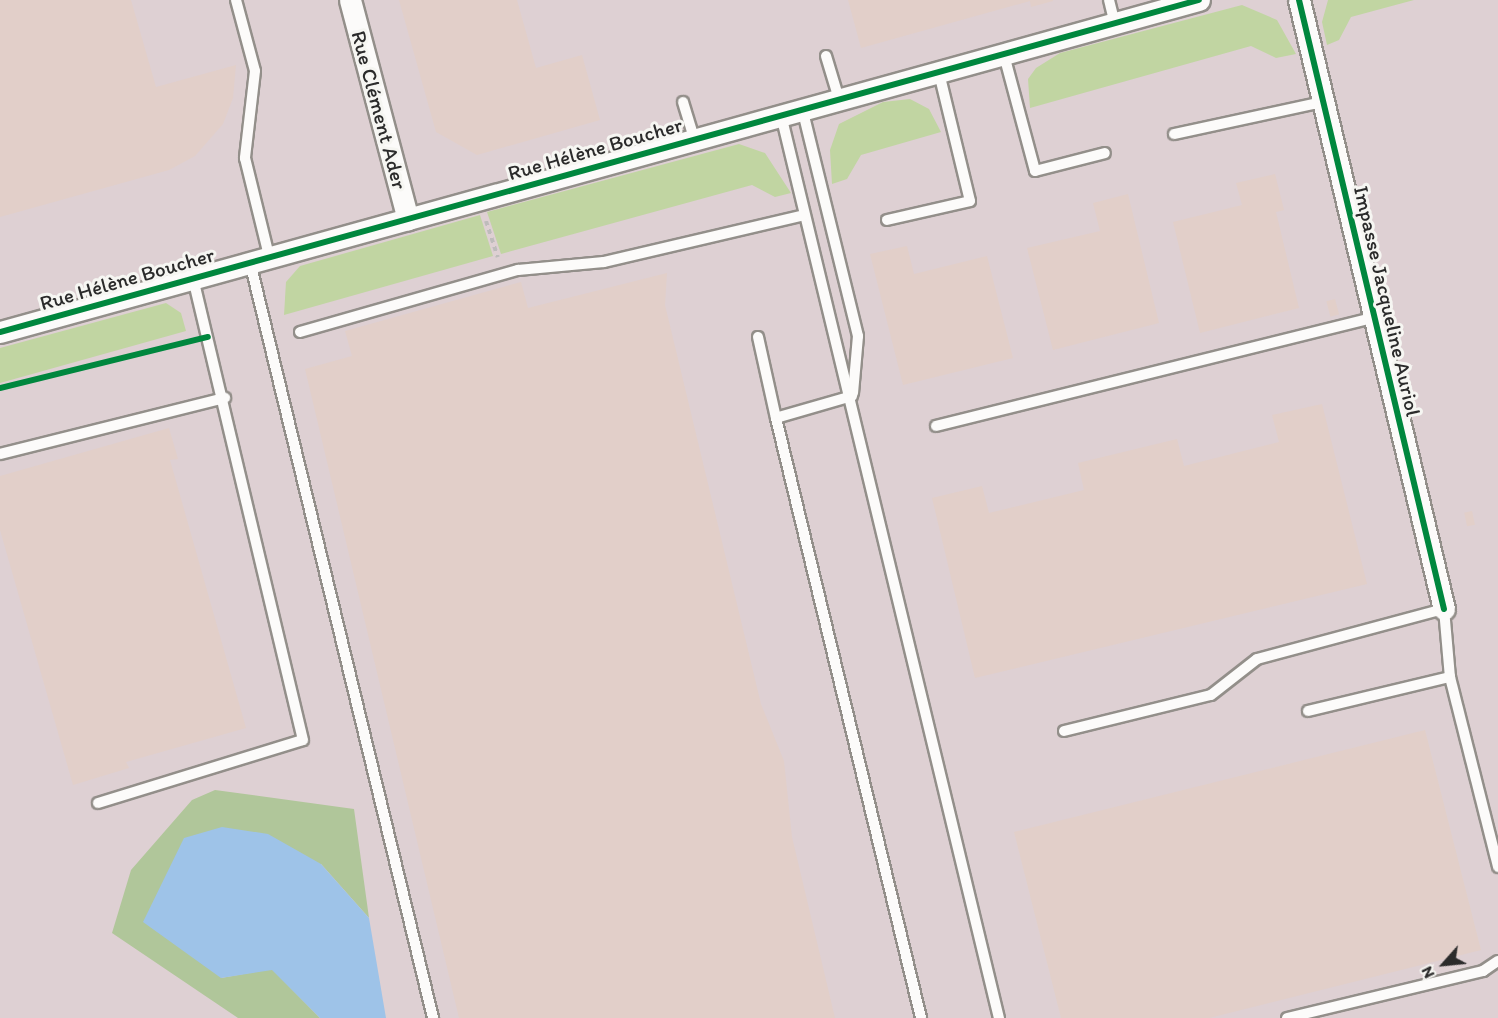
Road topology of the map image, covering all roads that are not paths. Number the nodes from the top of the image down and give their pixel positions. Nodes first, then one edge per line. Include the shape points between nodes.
1 (236, 0) edge
2 (350, 0) edge
3 (1109, 0) edge
4 (1199, 0) edge
5 (1299, 0) edge
6 (1115, 24) junction
7 (1004, 55) junction
8 (826, 56) dead end
9 (939, 73) junction
10 (839, 99) junction
11 (683, 102) dead end
12 (1322, 102) junction
13 (802, 108) junction
14 (780, 114) junction
15 (1174, 134) dead end
16 (694, 138) junction
17 (1105, 153) dead end
18 (804, 215) junction
19 (408, 219) junction
20 (886, 220) dead end
21 (260, 259) junction
22 (193, 278) junction
23 (1374, 318) junction
24 (0, 332) edge
25 (300, 332) dead end
26 (758, 337) dead end
27 (852, 396) junction
28 (225, 398) junction
29 (776, 418) junction
30 (936, 426) dead end
31 (0, 454) edge
32 (1444, 609) junction
33 (1450, 677) junction
34 (1308, 711) dead end
35 (1064, 731) dead end
36 (98, 803) dead end
37 (1498, 867) edge
38 (1498, 961) edge
39 (433, 1018) edge
40 (921, 1018) edge
41 (999, 1018) edge
42 (1287, 1018) edge

1 - 21 lane via 255,71 245,158
2 - 19 street, Rue Clément Ader
3 - 6 lane
4 - 6 street, Rue Hélène Boucher
5 - 12 street, Impasse Jacqueline Auriol
6 - 7 street, Rue Hélène Boucher
7 - 9 street, Rue Hélène Boucher
7 - 17 lane via 1035,171
8 - 10 lane
9 - 10 street, Rue Hélène Boucher
9 - 20 lane via 970,201
10 - 13 street, Rue Hélène Boucher
11 - 16 lane
12 - 15 lane
12 - 23 street, Impasse Jacqueline Auriol
13 - 14 street, Rue Hélène Boucher
13 - 27 lane via 858,336
14 - 16 street, Rue Hélène Boucher
14 - 18 lane
16 - 19 street, Rue Hélène Boucher
18 - 25 lane via 604,262 518,270
18 - 27 lane
19 - 21 street, Rue Hélène Boucher
21 - 22 street, Rue Hélène Boucher
21 - 39 lane
22 - 24 street, Rue Hélène Boucher
22 - 28 lane
23 - 30 lane
23 - 32 street, Impasse Jacqueline Auriol
26 - 29 lane
27 - 29 lane
27 - 41 lane
28 - 31 lane
28 - 36 lane via 303,740
29 - 40 lane
32 - 33 lane
32 - 35 lane via 1257,659 1211,695
33 - 34 lane
33 - 37 lane
38 - 42 lane via 1483,971

